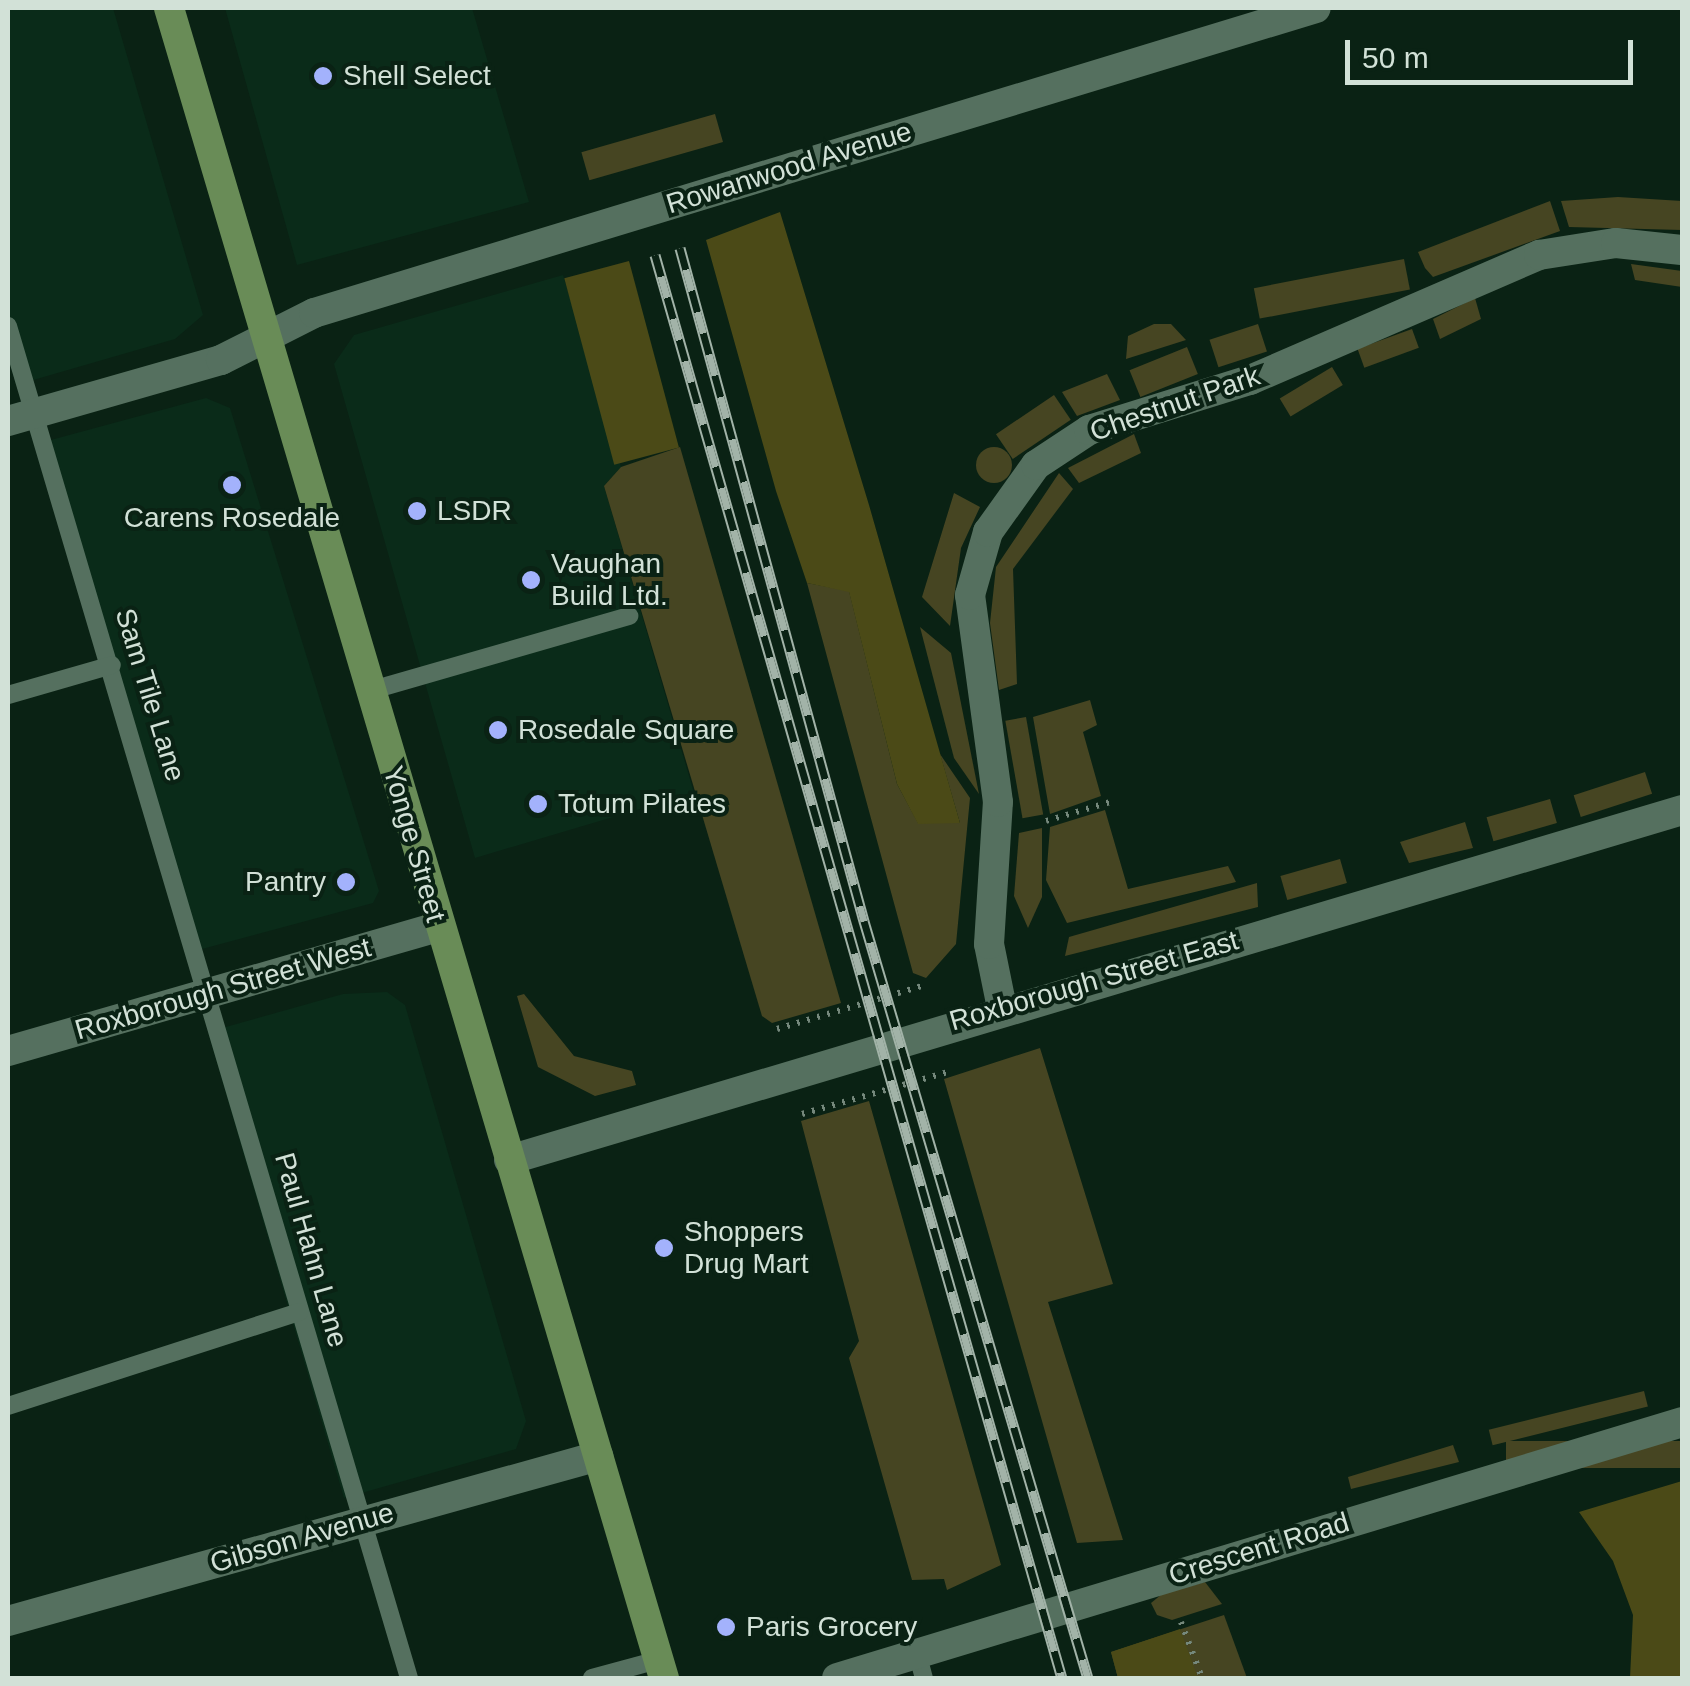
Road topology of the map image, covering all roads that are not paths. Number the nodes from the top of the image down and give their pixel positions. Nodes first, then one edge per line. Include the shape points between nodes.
1 (169, 8) edge
2 (1316, 8) edge
3 (1682, 250) edge
4 (8, 326) edge
5 (267, 342) junction
6 (21, 418) edge
7 (628, 616) dead end
8 (112, 665) junction
9 (369, 691) junction
10 (8, 695) edge
11 (1682, 810) edge
12 (439, 928) junction
13 (210, 993) junction
14 (1002, 1008) junction
15 (8, 1050) edge
16 (509, 1160) junction
17 (299, 1312) junction
18 (8, 1406) edge
19 (1682, 1422) edge
20 (598, 1456) junction
21 (362, 1521) junction
22 (8, 1621) edge
23 (921, 1667) edge
24 (661, 1669) edge
25 (409, 1678) edge
26 (592, 1678) edge
27 (837, 1678) edge

1 - 5 main road, Yonge Street
2 - 5 street, Rowanwood Avenue via 314,314
3 - 14 street, Chestnut Park via 1616,244 1539,256 1310,356 1090,430 1036,465 988,532 970,595 998,802 989,944
4 - 6 lane, Sam Tile Lane
5 - 6 street, Rowanwood Avenue
5 - 9 main road, Yonge Street
6 - 8 lane, Sam Tile Lane
7 - 9 lane
8 - 10 lane
8 - 13 lane, Sam Tile Lane
9 - 12 main road, Yonge Street
11 - 14 street, Roxborough Street East
12 - 13 street, Roxborough Street West
12 - 16 main road, Yonge Street
13 - 15 street, Roxborough Street West
13 - 17 lane, Paul Hahn Lane
14 - 16 street, Roxborough Street East
16 - 20 main road, Yonge Street
17 - 18 lane
17 - 21 lane, Paul Hahn Lane
19 - 23 street, Crescent Road via 983,1632
20 - 21 street, Gibson Avenue
20 - 24 main road, Yonge Street
21 - 22 street, Gibson Avenue
21 - 25 lane, Paul Hahn Lane
23 - 27 street, Crescent Road
24 - 26 lane

